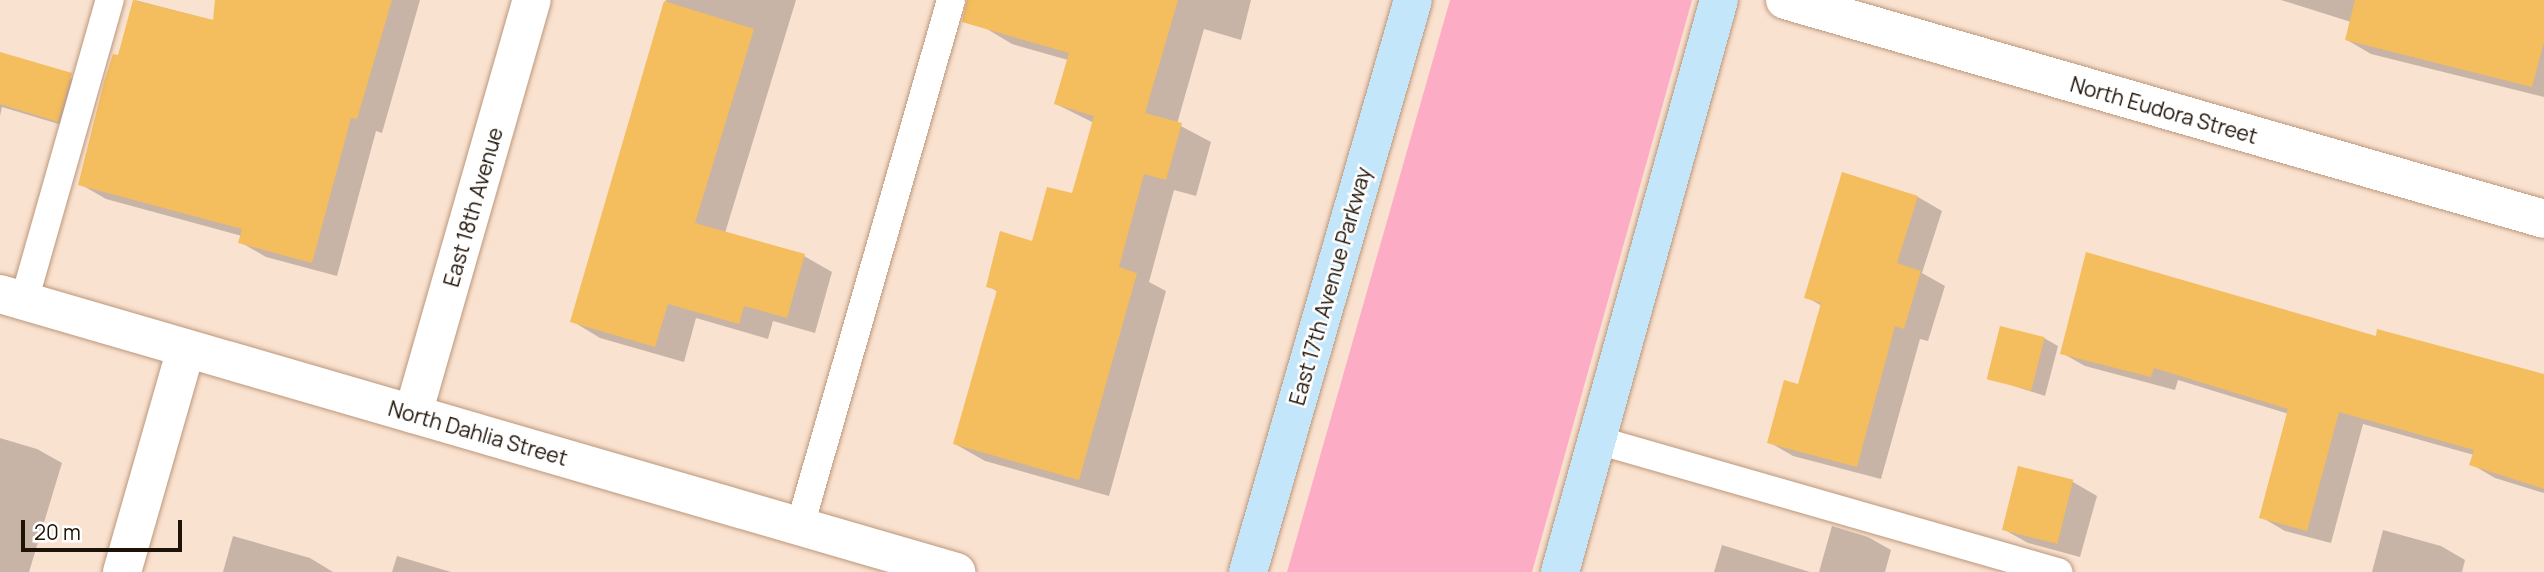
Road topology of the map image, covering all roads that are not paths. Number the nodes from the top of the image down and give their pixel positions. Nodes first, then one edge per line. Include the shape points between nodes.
1 (110, 0) edge
2 (532, 0) edge
3 (951, 0) edge
4 (1413, 0) edge
5 (1719, 0) edge
6 (1785, 0) edge
7 (2544, 219) edge
8 (12, 297) edge
9 (186, 349) junction
10 (413, 414) junction
11 (1597, 440) junction
12 (800, 526) junction
13 (122, 572) edge
14 (956, 572) edge
15 (1248, 572) edge
16 (1560, 572) edge
17 (2058, 572) edge

1 - 8 lane
2 - 10 street, East 18th Avenue
3 - 12 lane
4 - 15 main road, East 17th Avenue Parkway
5 - 11 main road
6 - 7 street, North Eudora Street
8 - 9 street, North Dahlia Street
9 - 10 street, North Dahlia Street
9 - 13 street
10 - 12 street, North Dahlia Street
11 - 16 main road
11 - 17 lane
12 - 14 street, North Dahlia Street

